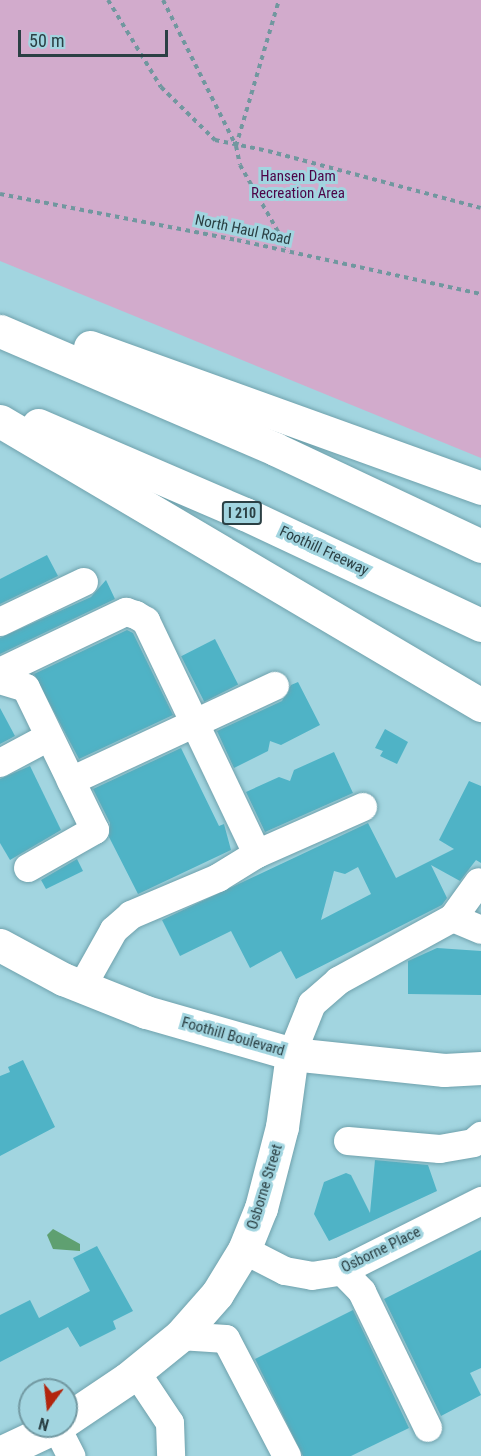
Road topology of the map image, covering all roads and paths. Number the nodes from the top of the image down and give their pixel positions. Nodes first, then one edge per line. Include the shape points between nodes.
1 (108, 0) edge
2 (163, 0) edge
3 (278, 1) edge
4 (236, 146) junction
5 (0, 194) edge
6 (481, 208) edge
7 (290, 252) junction
8 (481, 294) edge
9 (0, 315) edge
10 (0, 331) edge
11 (0, 409) edge
12 (0, 420) edge
13 (481, 488) edge
14 (481, 546) edge
15 (84, 582) dead end
16 (0, 622) edge
17 (481, 625) edge
18 (0, 672) edge
19 (0, 680) edge
20 (275, 686) dead end
21 (481, 705) edge
22 (196, 724) junction
23 (50, 737) junction
24 (0, 763) edge
25 (71, 782) junction
26 (363, 807) dead end
27 (256, 854) junction
28 (28, 868) dead end
29 (479, 882) dead end
30 (453, 918) junction
31 (481, 930) edge
32 (0, 945) edge
33 (82, 987) junction
34 (292, 1054) junction
35 (481, 1068) edge
36 (481, 1136) edge
37 (348, 1141) dead end
38 (481, 1200) edge
39 (244, 1250) junction
40 (342, 1271) junction
41 (180, 1336) junction
42 (136, 1372) junction
43 (78, 1412) edge
44 (428, 1428) dead end
45 (32, 1438) edge
46 (63, 1438) edge
47 (0, 1453) edge
48 (71, 1456) edge
49 (171, 1456) edge
50 (287, 1456) edge

1 - 4 path via 161,87 215,140
2 - 4 path
3 - 4 path
4 - 6 path via 268,151
4 - 7 path via 240,165
5 - 7 path, North Haul Road
7 - 8 path, North Haul Road
9 - 13 main road
10 - 14 main road via 274,449
11 - 17 main road, Foothill Freeway / I 210 via 245,514
12 - 21 main road
15 - 16 street
18 - 22 street via 126,612 146,621
19 - 23 street via 26,688
20 - 22 street
22 - 25 street
22 - 27 street
23 - 24 street
23 - 25 street
25 - 28 street via 95,830
26 - 27 street
27 - 33 street via 218,878 131,915 114,930
29 - 30 street
30 - 31 street
30 - 34 street via 338,981 312,1004
32 - 33 main road, Foothill Boulevard
33 - 34 main road, Foothill Boulevard via 147,1012
34 - 35 main road, Foothill Boulevard via 444,1070
34 - 39 main road, Osborne Street via 282,1127 261,1208
36 - 37 street via 472,1143 440,1149
38 - 40 street, Osborne Place
39 - 40 street, Osborne Place via 285,1270 312,1276
39 - 41 main road, Osborne Street via 217,1294
40 - 44 street via 362,1292
41 - 42 main road, Osborne Street
41 - 50 street via 226,1339
42 - 43 main road, Osborne Street
42 - 49 street via 170,1423
45 - 47 main road
46 - 48 street

